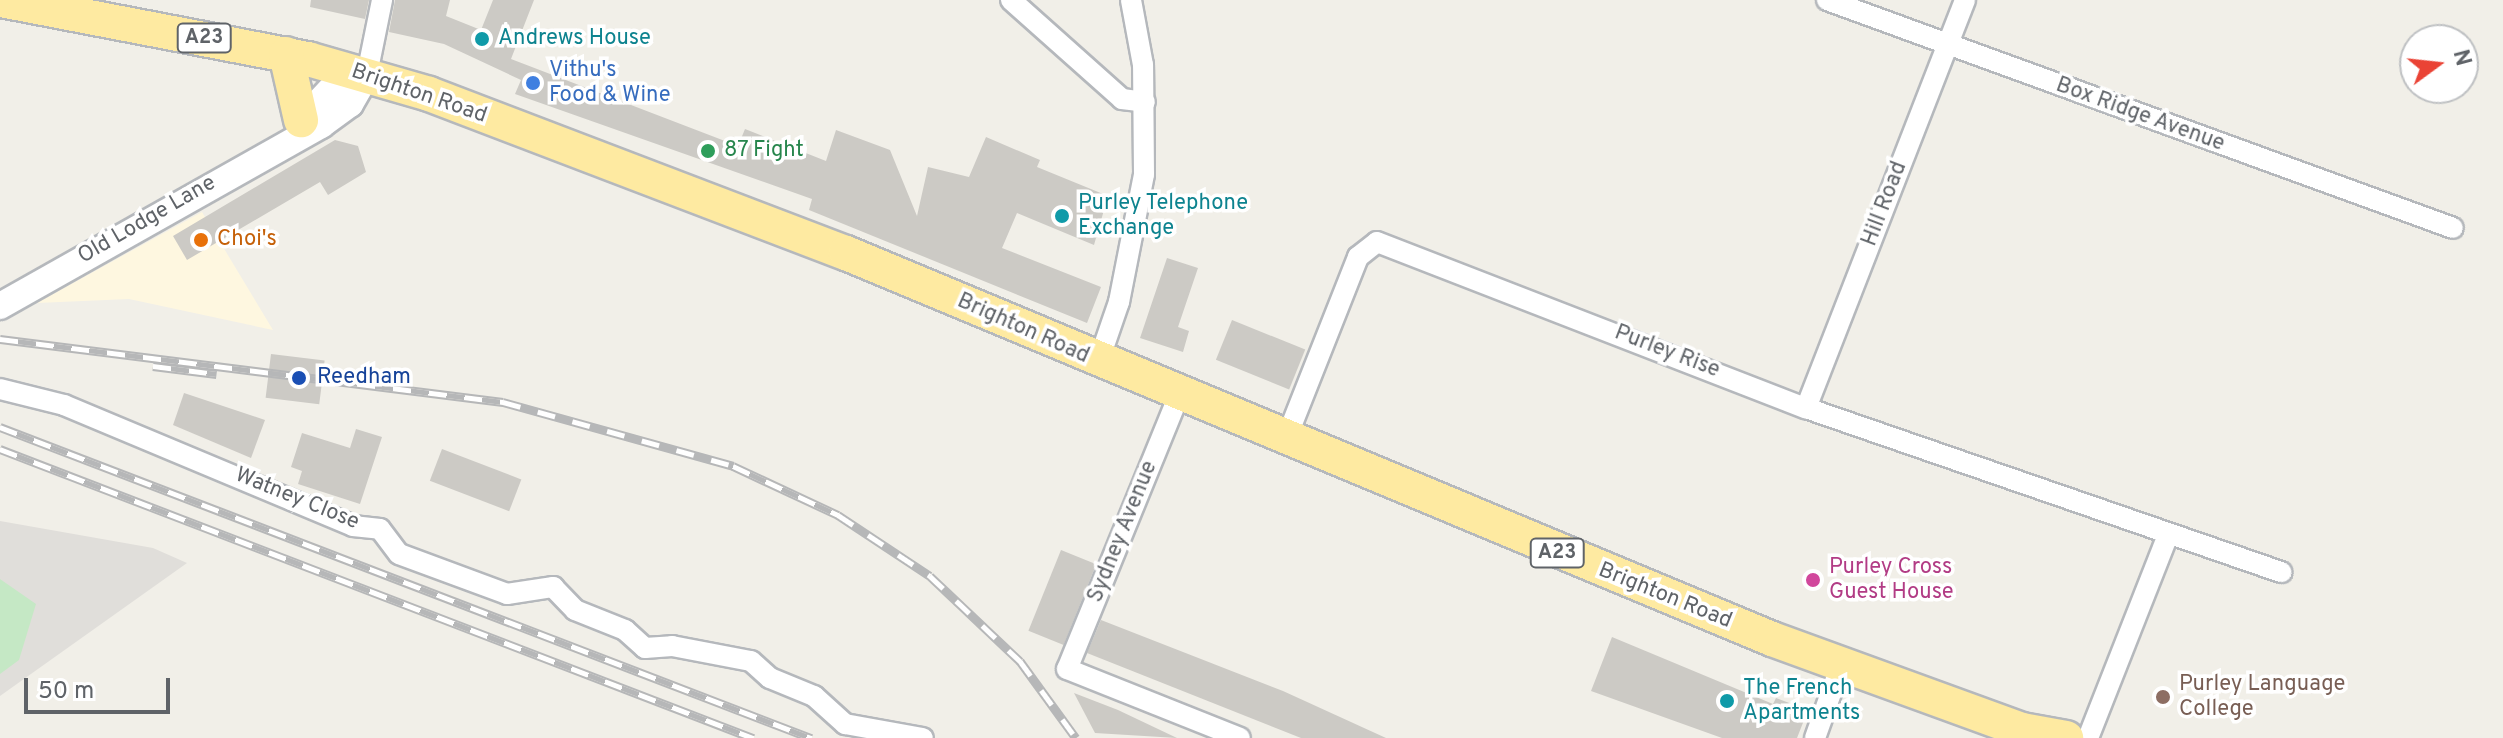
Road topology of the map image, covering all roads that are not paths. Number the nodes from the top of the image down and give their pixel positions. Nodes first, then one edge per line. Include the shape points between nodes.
1 (1, 0) edge
2 (382, 0) edge
3 (1011, 0) edge
4 (1131, 0) edge
5 (1827, 0) edge
6 (1965, 0) edge
7 (1947, 45) junction
8 (286, 54) junction
9 (359, 72) junction
10 (1145, 102) junction
11 (298, 128) junction
12 (2453, 228) dead end
13 (0, 306) edge
14 (1098, 363) junction
15 (0, 389) edge
16 (1179, 395) junction
17 (1806, 408) junction
18 (1286, 439) junction
19 (2167, 537) junction
20 (2281, 572) dead end
21 (1841, 665) junction
22 (2027, 734) edge
23 (923, 738) edge
24 (1240, 738) edge
25 (1815, 738) edge
26 (2066, 738) edge
27 (2088, 738) edge

1 - 8 highway, Brighton Road / A23
2 - 9 street
3 - 10 street via 1122,99
4 - 10 street
5 - 7 street, Box Ridge Avenue
6 - 7 street, Hill Road
7 - 12 street, Box Ridge Avenue
7 - 17 street, Hill Road
8 - 9 highway, Brighton Road / A23
8 - 11 highway
9 - 11 street, Old Lodge Lane
9 - 14 highway, Brighton Road / A23 via 846,253
10 - 14 street via 1138,213
11 - 13 street, Old Lodge Lane
14 - 16 highway, Brighton Road / A23
15 - 23 street, Watney Close via 64,405 353,526 380,529 399,554 507,594 553,587 575,610 625,630 645,648 672,646 751,661 770,678 814,696 845,724
16 - 18 highway, Brighton Road / A23
16 - 24 street, Sydney Avenue via 1067,669
17 - 18 street, Purley Rise via 1370,242
17 - 19 street, Purley Rise
18 - 21 highway, Brighton Road / A23
19 - 20 street, Purley Rise
19 - 27 street
21 - 22 highway, Brighton Road / A23
21 - 25 street
22 - 26 highway, Brighton Road / A23

